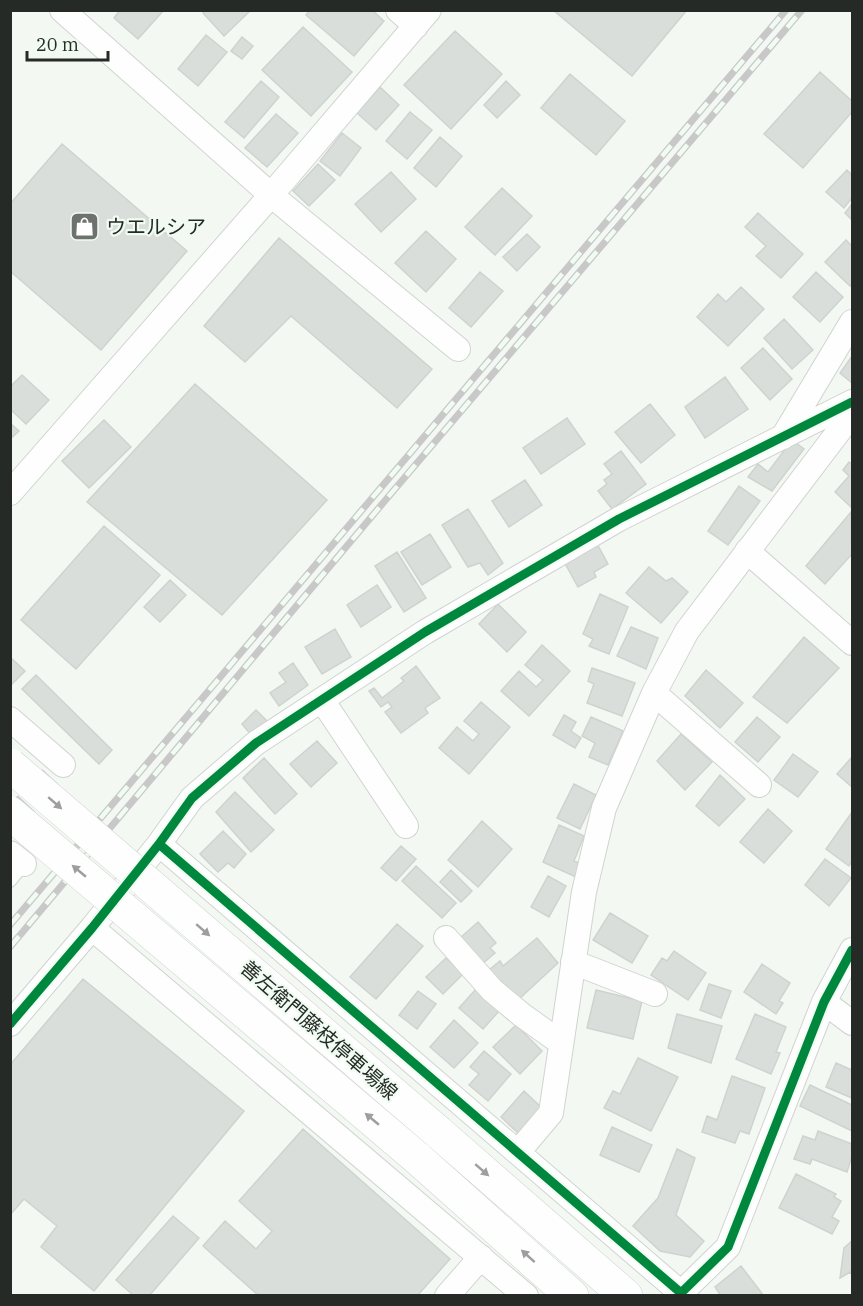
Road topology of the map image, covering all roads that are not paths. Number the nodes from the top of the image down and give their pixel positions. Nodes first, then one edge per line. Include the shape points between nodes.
1 (62, 10) edge
2 (414, 16) edge
3 (271, 195) junction
4 (852, 322) edge
5 (458, 349) dead end
6 (852, 402) edge
7 (852, 414) edge
8 (783, 437) junction
9 (10, 493) edge
10 (747, 551) junction
11 (852, 644) edge
12 (654, 693) junction
13 (322, 700) junction
14 (10, 719) edge
15 (10, 765) edge
16 (63, 765) dead end
17 (759, 785) dead end
18 (10, 813) edge
19 (406, 826) dead end
20 (159, 844) junction
21 (92, 928) junction
22 (446, 938) dead end
23 (852, 950) edge
24 (573, 962) junction
25 (655, 994) dead end
26 (824, 1002) junction
27 (852, 1023) edge
28 (10, 1024) edge
29 (561, 1043) junction
30 (518, 1152) junction
31 (481, 1257) junction
32 (447, 1296) edge
33 (526, 1296) edge
34 (572, 1296) edge
35 (626, 1296) edge

1 - 3 street
2 - 3 street
3 - 5 street
3 - 9 street
4 - 8 street
6 - 8 street
7 - 10 street
8 - 13 street via 619,519 425,632
10 - 11 street
10 - 12 street via 687,631
12 - 17 street
12 - 24 street via 604,808 584,892
13 - 19 street
13 - 20 street via 256,743 192,798
14 - 16 street
15 -> 35 main road, 善左衛門藤枝停車場線, bridge
34 -> 18 main road, 善左衛門藤枝停車場線, bridge via 416,1157
20 - 21 street
20 - 30 street
21 - 28 street
21 - 31 street
22 - 29 street via 492,990
23 - 26 street
24 - 25 street
24 - 29 street
26 - 27 street
26 - 30 street via 728,1247 681,1293
29 - 30 street via 551,1113
31 - 32 street
31 - 33 street

